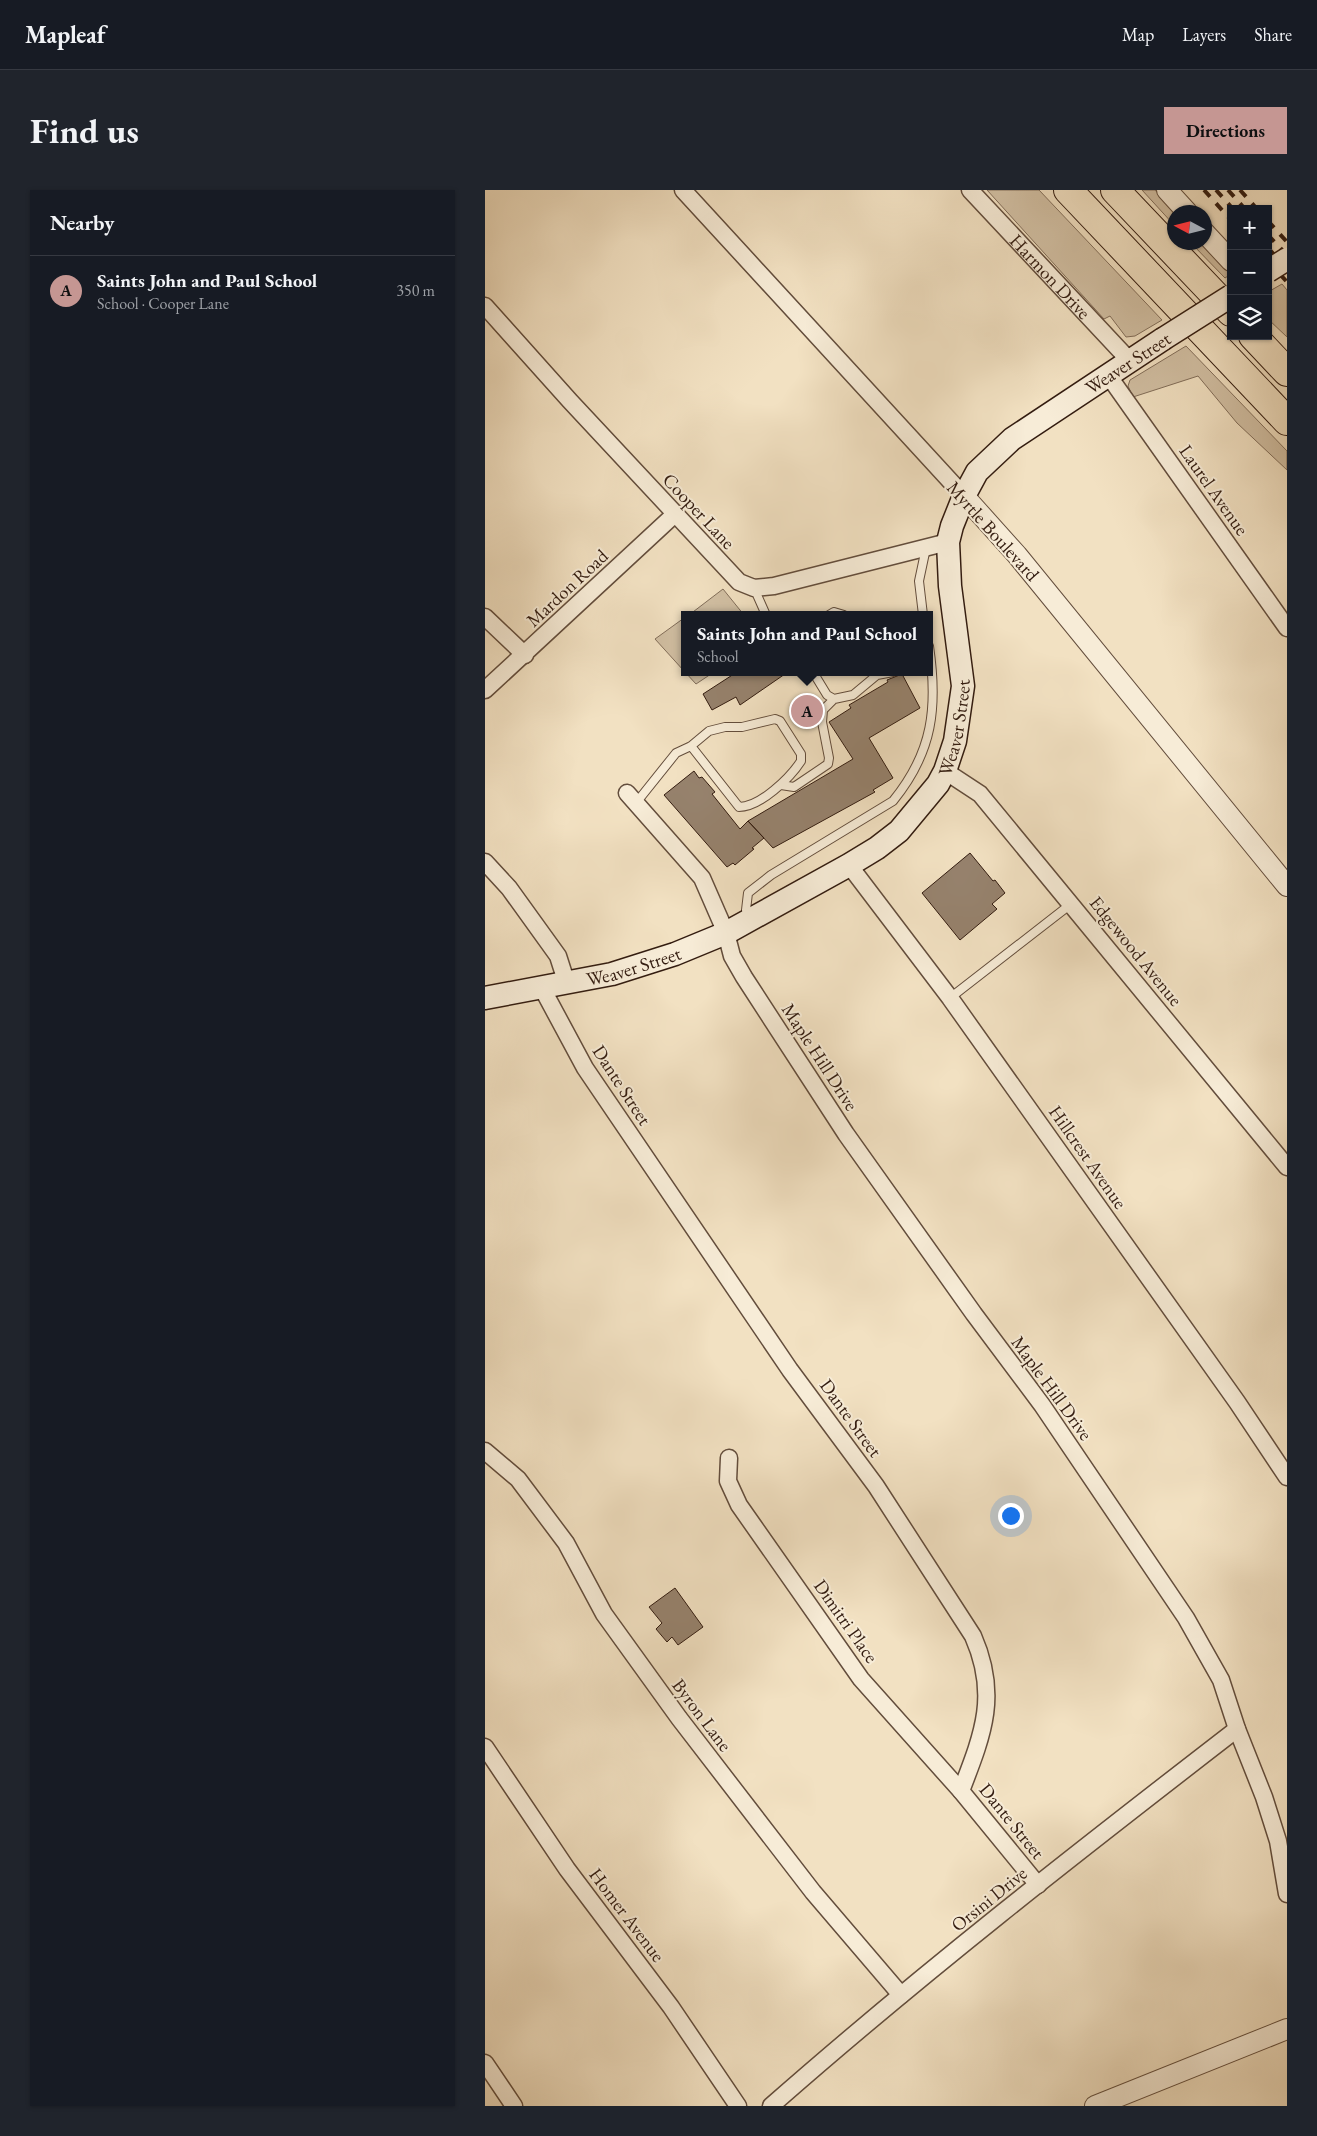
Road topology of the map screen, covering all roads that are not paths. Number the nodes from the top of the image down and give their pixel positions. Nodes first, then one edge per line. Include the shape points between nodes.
1 (683, 190) edge
2 (970, 190) edge
3 (1068, 190) edge
4 (1115, 190) edge
5 (1167, 190) edge
6 (1181, 205) edge
7 (1212, 240) edge
8 (1227, 257) edge
9 (1287, 260) edge
10 (1272, 269) edge
11 (1227, 299) edge
12 (485, 306) edge
13 (1227, 308) edge
14 (1257, 340) edge
15 (1131, 361) junction
16 (1287, 372) edge
17 (1108, 375) junction
18 (1287, 421) edge
19 (963, 496) junction
20 (675, 514) junction
21 (948, 542) junction
22 (927, 548) junction
23 (754, 588) junction
24 (764, 611) edge
25 (923, 611) edge
26 (485, 617) edge
27 (1287, 628) edge
28 (525, 655) junction
29 (815, 676) edge
30 (875, 676) edge
31 (932, 676) edge
32 (485, 690) edge
33 (834, 699) junction
34 (691, 746) junction
35 (945, 771) junction
36 (781, 785) junction
37 (632, 798) joint
38 (485, 862) edge
39 (849, 865) junction
40 (1287, 886) edge
41 (1071, 903) junction
42 (750, 920) junction
43 (726, 933) junction
44 (566, 981) junction
45 (542, 988) junction
46 (485, 998) edge
47 (950, 998) junction
48 (1287, 1167) edge
49 (485, 1451) edge
50 (729, 1458) dead end
51 (1287, 1477) edge
52 (1237, 1729) junction
53 (485, 1747) edge
54 (961, 1791) junction
55 (1282, 1839) edge
56 (1038, 1885) junction
57 (1287, 1894) edge
58 (901, 1995) junction
59 (1287, 2029) edge
60 (485, 2063) edge
61 (514, 2106) edge
62 (738, 2106) edge
63 (771, 2106) edge
64 (1095, 2106) edge

1 - 19 street, Myrtle Boulevard
2 - 15 street, Harmon Drive
3 - 18 highway
4 - 13 highway
5 - 6 street
7 - 8 street
9 - 10 main road, bridge
11 - 15 main road, Weaver Street, bridge
12 - 20 street, Cooper Lane
14 - 16 highway
15 - 17 main road, Weaver Street
17 - 19 main road, Weaver Street via 1012,440 977,472
17 - 27 street, Laurel Avenue
19 - 21 main road, Weaver Street
19 - 40 street, Myrtle Boulevard via 1017,555
20 - 23 street, Cooper Lane via 739,582
20 - 28 street, Mardon Road
21 - 22 street
21 - 35 main road, Weaver Street via 950,586 963,686 955,741
22 - 23 street via 775,586
22 - 25 lane via 919,581
23 - 24 lane
26 - 28 street
28 - 32 street, Mardon Road
29 - 33 lane via 827,695
30 - 33 lane via 853,695
31 - 42 lane via 933,712 928,737 907,784 893,800 771,875 748,894 746,910
33 - 36 lane via 823,710 821,722 828,764 794,787
34 - 36 lane via 739,807 747,807
34 - 36 lane via 709,731 775,719 780,721 801,754 801,761
34 - 37 lane via 677,753
35 - 39 main road, Weaver Street via 899,831
35 - 41 street, Edgewood Avenue via 980,794
37 - 43 street, Maple Hill Drive via 702,878
38 - 44 street via 509,888 558,956
39 - 42 main road, Weaver Street
39 - 47 street, Hillcrest Avenue
41 - 47 lane
41 - 48 street, Edgewood Avenue
42 - 43 main road, Weaver Street
43 - 44 main road, Weaver Street via 675,954 611,974
43 - 52 street, Maple Hill Drive via 732,956 744,977 847,1134 1042,1405 1186,1618 1221,1680
44 - 45 main road, Weaver Street
45 - 46 main road, Weaver Street
45 - 54 street, Dante Street via 585,1068 790,1370 876,1486 973,1636 987,1678 986,1709 979,1745
47 - 51 street, Hillcrest Avenue
49 - 58 street, Byron Lane via 518,1479 566,1543 604,1614 679,1718 813,1892
50 - 54 street, Dimitri Place via 728,1481 739,1505 861,1679
52 - 55 street, Maple Hill Drive
52 - 56 street, Orsini Drive
53 - 62 street, Homer Avenue via 567,1869 671,2007
54 - 56 street, Dante Street
55 - 57 street, Maple Hill Drive
56 - 58 street, Orsini Drive
58 - 63 street, Orsini Drive
59 - 64 street
60 - 61 street

